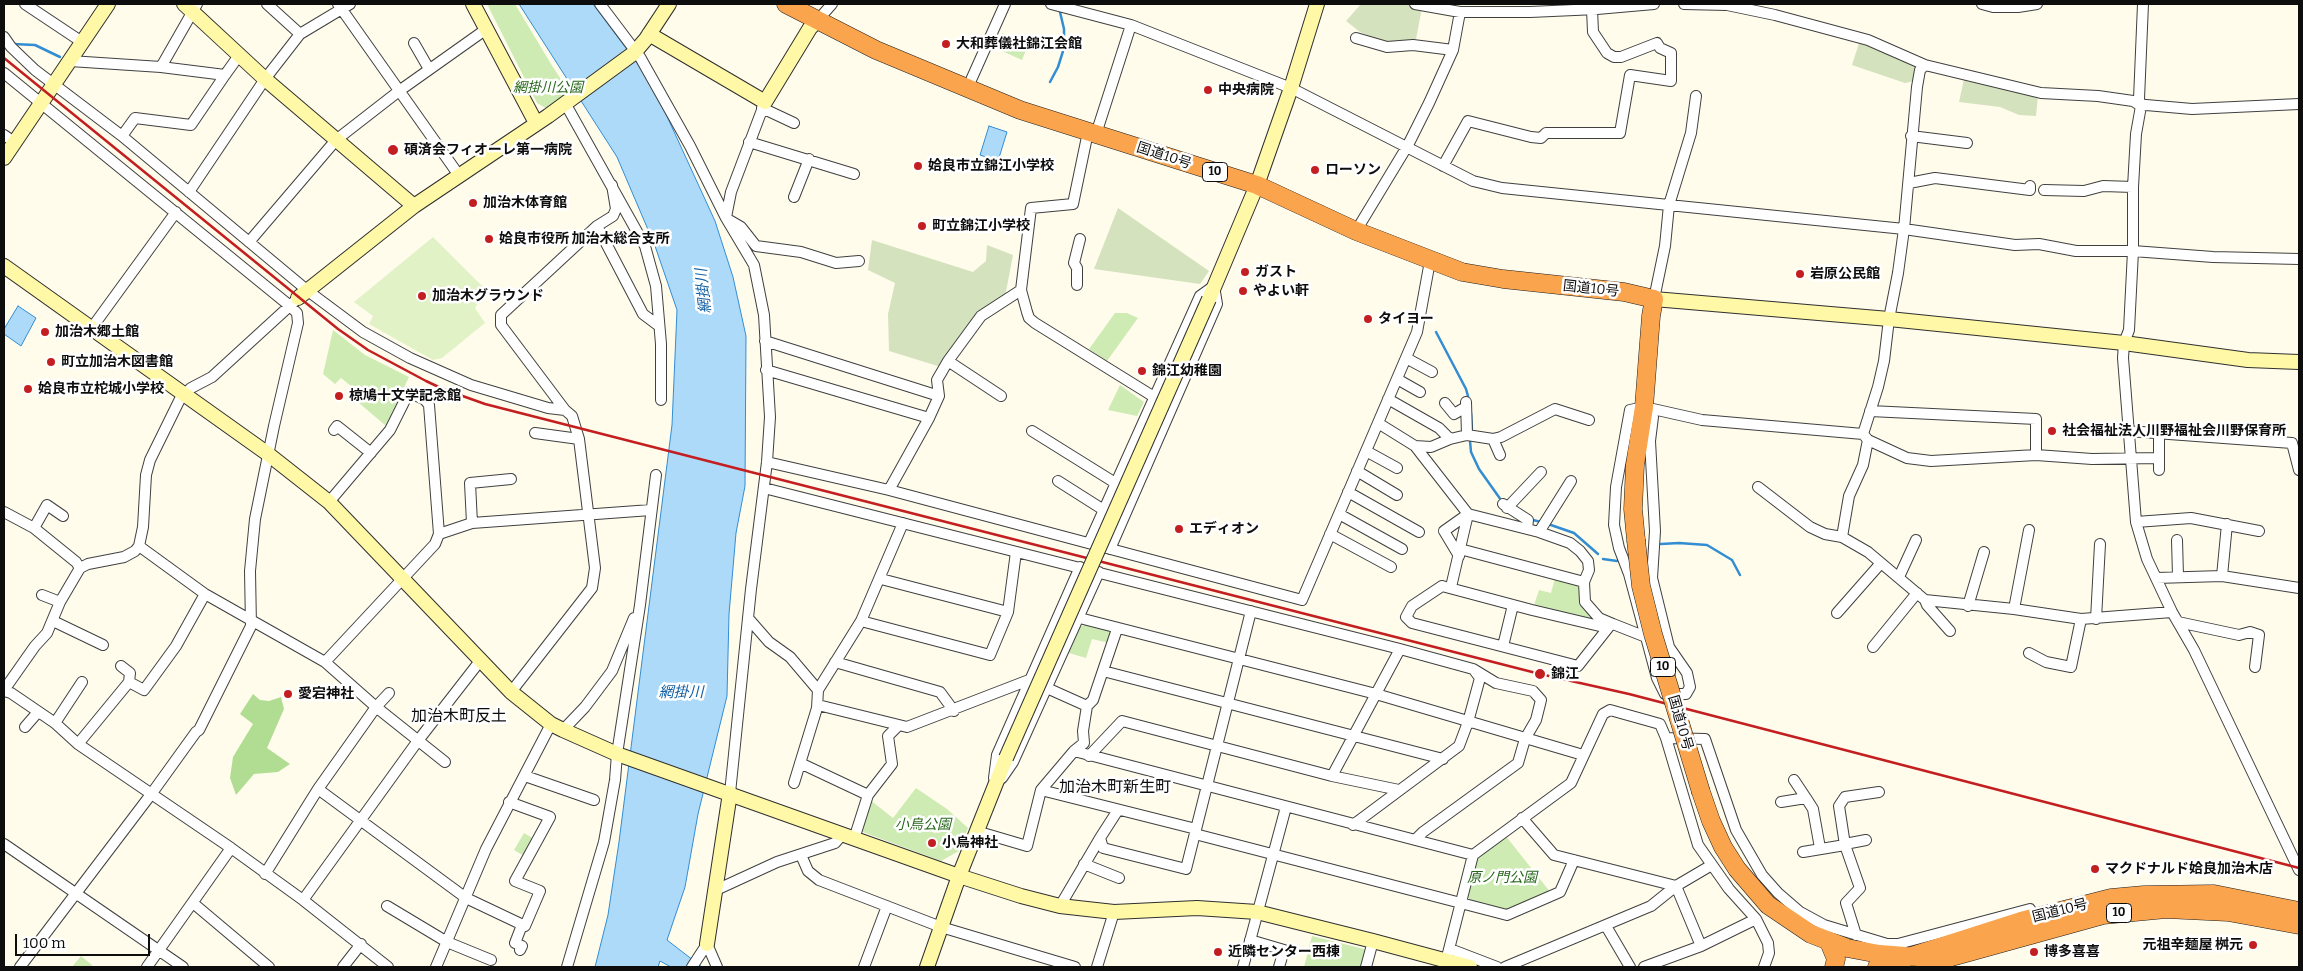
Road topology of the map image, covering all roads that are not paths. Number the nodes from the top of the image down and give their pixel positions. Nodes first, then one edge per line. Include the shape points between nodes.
1 (25, 4) edge
2 (108, 4) edge
3 (267, 4) edge
4 (473, 4) edge
5 (600, 4) edge
6 (669, 4) edge
7 (786, 4) edge
8 (832, 4) edge
9 (1005, 4) edge
10 (1051, 4) edge
11 (1317, 4) edge
12 (1415, 4) edge
13 (1654, 4) edge
14 (1684, 4) edge
15 (1727, 4) edge
16 (1982, 4) edge
17 (2037, 4) edge
18 (2143, 4) edge
19 (343, 5) edge
20 (1065, 5) edge
21 (191, 6) edge
22 (1595, 7) edge
23 (1551, 8) edge
24 (1463, 9) edge
25 (817, 21) junction
26 (1131, 25) junction
27 (485, 30) junction
28 (300, 34) junction
29 (649, 34) junction
30 (4, 37) edge
31 (1356, 38) dead end
32 (82, 42) junction
33 (414, 43) dead end
34 (1453, 50) junction
35 (635, 52) junction
36 (240, 54) junction
37 (70, 61) junction
38 (1925, 65) junction
39 (160, 68) junction
40 (429, 69) junction
41 (4, 73) edge
42 (225, 75) junction
43 (265, 79) junction
44 (54, 85) junction
45 (1291, 88) junction
46 (967, 89) junction
47 (399, 91) junction
48 (1696, 96) dead end
49 (41, 102) junction
50 (567, 102) junction
51 (2299, 104) edge
52 (763, 105) junction
53 (2141, 106) junction
54 (536, 123) junction
55 (794, 123) dead end
56 (1092, 133) junction
57 (122, 136) junction
58 (1911, 136) junction
59 (9, 138) edge
60 (336, 140) junction
61 (749, 142) junction
62 (1967, 143) dead end
63 (1406, 148) junction
64 (4, 158) edge
65 (809, 159) junction
66 (1443, 166) junction
67 (458, 174) junction
68 (854, 174) dead end
69 (1909, 183) junction
70 (612, 185) junction
71 (1257, 185) junction
72 (2030, 186) dead end
73 (2134, 187) junction
74 (2044, 190) dead end
75 (189, 192) junction
76 (794, 197) dead end
77 (1670, 205) junction
78 (414, 206) junction
79 (176, 212) junction
80 (726, 218) junction
81 (597, 226) junction
82 (1904, 229) junction
83 (1356, 231) junction
84 (1080, 240) dead end
85 (249, 242) junction
86 (2134, 252) junction
87 (2299, 259) edge
88 (1430, 261) junction
89 (859, 262) dead end
90 (4, 266) edge
91 (1077, 285) dead end
92 (1021, 290) junction
93 (1212, 292) junction
94 (299, 298) junction
95 (1654, 299) junction
96 (1888, 319) junction
97 (659, 326) junction
98 (91, 328) junction
99 (765, 341) junction
100 (2124, 343) junction
101 (1406, 358) junction
102 (948, 361) junction
103 (2299, 362) edge
104 (766, 370) junction
105 (1432, 372) dead end
106 (1397, 379) junction
107 (1420, 392) dead end
108 (185, 394) junction
109 (938, 396) junction
110 (1001, 396) dead end
111 (1154, 398) junction
112 (661, 400) dead end
113 (1388, 400) junction
114 (1445, 403) dead end
115 (1172, 407) junction
116 (1644, 407) junction
117 (565, 410) junction
118 (1870, 411) junction
119 (929, 418) junction
120 (1588, 420) dead end
121 (1378, 423) junction
122 (334, 430) dead end
123 (2128, 431) junction
124 (1032, 432) dead end
125 (2159, 432) junction
126 (535, 433) dead end
127 (1467, 435) junction
128 (1865, 437) junction
129 (579, 439) junction
130 (1450, 439) junction
131 (1493, 439) junction
132 (1415, 446) junction
133 (1366, 451) junction
134 (371, 453) junction
135 (268, 454) junction
136 (2036, 454) junction
137 (1500, 456) dead end
138 (2130, 458) junction
139 (2159, 458) junction
140 (767, 462) junction
141 (1397, 468) dead end
142 (2160, 470) dead end
143 (2299, 470) edge
144 (1357, 471) junction
145 (1541, 472) dead end
146 (656, 475) dead end
147 (511, 479) dead end
148 (1058, 481) dead end
149 (1571, 481) dead end
150 (1117, 484) junction
151 (1758, 487) dead end
152 (764, 488) junction
153 (889, 490) junction
154 (1348, 492) junction
155 (1398, 495) dead end
156 (329, 502) junction
157 (651, 510) junction
158 (4, 512) edge
159 (1105, 512) junction
160 (590, 514) junction
161 (1339, 514) junction
162 (1468, 514) junction
163 (63, 516) dead end
164 (1122, 520) junction
165 (2136, 522) junction
166 (472, 523) junction
167 (903, 523) junction
168 (2227, 524) junction
169 (34, 528) junction
170 (1527, 529) junction
171 (2029, 530) dead end
172 (2259, 531) dead end
173 (1419, 532) dead end
174 (1539, 532) junction
175 (439, 534) junction
176 (1330, 534) junction
177 (1842, 537) junction
178 (1916, 540) dead end
179 (2177, 540) dead end
180 (1089, 543) junction
181 (2100, 544) dead end
182 (139, 546) junction
183 (1402, 548) dead end
184 (1110, 549) junction
185 (1016, 552) junction
186 (1984, 552) dead end
187 (1460, 553) junction
188 (1881, 563) junction
189 (1080, 567) junction
190 (1391, 567) dead end
191 (80, 568) junction
192 (1100, 572) junction
193 (2178, 576) junction
194 (2222, 576) junction
195 (1899, 577) junction
196 (403, 578) junction
197 (2156, 578) junction
198 (881, 579) junction
199 (1584, 582) junction
200 (1451, 588) junction
201 (2299, 588) edge
202 (205, 594) junction
203 (42, 596) dead end
204 (1921, 597) junction
205 (60, 602) junction
206 (640, 605) junction
207 (1513, 605) junction
208 (1968, 606) junction
209 (2014, 609) junction
210 (1251, 611) junction
211 (1008, 612) junction
212 (2172, 612) junction
213 (1060, 613) junction
214 (1837, 613) dead end
215 (748, 618) junction
216 (250, 619) junction
217 (1077, 619) junction
218 (2096, 619) junction
219 (2081, 620) junction
220 (53, 621) junction
221 (861, 621) junction
222 (2178, 622) junction
223 (1610, 626) junction
224 (1117, 629) junction
225 (1950, 631) dead end
226 (1646, 636) junction
227 (103, 645) dead end
228 (1503, 646) junction
229 (1873, 647) dead end
230 (1400, 649) junction
231 (2028, 653) dead end
232 (1239, 660) junction
233 (480, 661) junction
234 (325, 662) junction
235 (835, 662) junction
236 (121, 666) dead end
237 (2255, 667) dead end
238 (1474, 669) junction
239 (1103, 672) junction
240 (1029, 680) junction
241 (82, 682) dead end
242 (129, 682) junction
243 (1047, 687) junction
244 (4, 690) edge
245 (818, 690) junction
246 (511, 692) junction
247 (389, 693) dead end
248 (1376, 694) junction
249 (1228, 703) junction
250 (818, 704) junction
251 (1087, 706) junction
252 (376, 708) junction
253 (954, 710) junction
254 (38, 712) junction
255 (1468, 722) junction
256 (55, 723) junction
257 (898, 726) junction
258 (25, 727) dead end
259 (557, 727) junction
260 (1354, 736) junction
261 (1666, 738) junction
262 (1525, 739) junction
263 (417, 742) junction
264 (78, 744) junction
265 (1218, 746) junction
266 (1074, 751) junction
267 (619, 755) junction
268 (1583, 755) junction
269 (1089, 756) junction
270 (1443, 759) junction
271 (445, 762) dead end
272 (800, 763) junction
273 (525, 776) junction
274 (1332, 776) junction
275 (1794, 780) dead end
276 (794, 783) dead end
277 (1207, 787) junction
278 (318, 789) junction
279 (1041, 790) junction
280 (1399, 790) junction
281 (992, 791) junction
282 (727, 792) junction
283 (1879, 792) dead end
284 (152, 793) junction
285 (868, 795) junction
286 (1806, 798) junction
287 (594, 800) dead end
288 (509, 802) junction
289 (1781, 802) dead end
290 (1286, 807) junction
291 (1118, 810) junction
292 (1522, 818) junction
293 (360, 820) junction
294 (1353, 825) junction
295 (976, 831) junction
296 (1195, 832) junction
297 (848, 837) junction
298 (1100, 838) junction
299 (1416, 840) junction
300 (1866, 840) dead end
301 (4, 844) edge
302 (1845, 844) junction
303 (231, 848) junction
304 (1820, 848) junction
305 (1803, 852) dead end
306 (1274, 854) junction
307 (801, 855) junction
308 (1473, 855) junction
309 (2295, 856) edge
310 (1574, 860) junction
311 (1084, 864) junction
312 (1710, 866) junction
313 (2299, 870) edge
314 (265, 874) junction
315 (959, 876) junction
316 (1119, 878) dead end
317 (1676, 886) junction
318 (716, 890) junction
319 (75, 893) junction
320 (466, 898) junction
321 (303, 900) junction
322 (2299, 901) edge
323 (193, 903) junction
324 (1460, 903) junction
325 (387, 906) dead end
326 (887, 906) junction
327 (1060, 906) junction
328 (2279, 906) junction
329 (2299, 911) edge
330 (1114, 912) junction
331 (1257, 912) junction
332 (1756, 919) junction
333 (2027, 924) junction
334 (522, 925) junction
335 (2299, 925) edge
336 (1606, 926) junction
337 (941, 927) junction
338 (1856, 935) junction
339 (1250, 940) junction
340 (1373, 941) junction
341 (447, 942) junction
342 (1829, 942) junction
343 (361, 944) junction
344 (707, 944) junction
345 (1701, 946) junction
346 (160, 950) junction
347 (520, 950) dead end
348 (1448, 955) junction
349 (491, 960) dead end
350 (1916, 962) edge
351 (694, 963) edge
352 (20, 967) edge
353 (147, 967) edge
354 (183, 967) edge
355 (269, 967) edge
356 (343, 967) edge
357 (388, 967) edge
358 (436, 967) edge
359 (567, 967) edge
360 (717, 967) edge
361 (864, 967) edge
362 (927, 967) edge
363 (1075, 967) edge
364 (1096, 967) edge
365 (1243, 967) edge
366 (1279, 967) edge
367 (1366, 967) edge
368 (1470, 967) edge
369 (1497, 967) edge
370 (1505, 967) edge
371 (1630, 967) edge
372 (1644, 967) edge
373 (1764, 967) edge
374 (1834, 967) edge
375 (1877, 967) edge

1 - 32 street
2 - 32 street
3 - 28 street
4 - 27 street
5 - 35 street
6 - 29 street
7 - 25 highway, 国道10号 / 10
8 - 25 street
9 - 46 street
10 - 20 street
11 - 45 street
12 - 24 street
13 - 22 street
14 - 15 street
15 - 38 street via 1868,40
16 - 17 street via 2002,7
18 - 53 street
19 - 28 street
19 - 47 street
20 - 26 street
21 - 36 street
21 - 39 street
22 - 23 street
22 - 66 street via 1593,32 1607,53 1621,57 1658,44 1671,52 1671,81 1630,75 1620,133 1546,133 1541,138 1468,122
23 - 24 street
24 - 34 street
25 - 46 highway, 国道10号 / 10
25 - 52 street
26 - 45 street
26 - 56 street
27 - 40 street
27 - 54 street
28 - 43 street
29 - 35 street
29 - 52 street
30 - 44 street
31 - 34 street via 1387,47 1413,45
32 - 37 street
33 - 40 street
34 - 63 street
35 - 50 street
35 - 80 street via 682,131
36 - 42 street
36 - 43 street
37 - 39 street
37 - 44 street
38 - 53 street via 2041,93 2134,101
38 - 58 street via 1920,70
39 - 42 street
40 - 47 street
41 - 49 street
42 - 57 street via 191,126 135,118
43 - 60 street
43 - 75 street
44 - 49 street
44 - 57 street
45 - 63 street
45 - 71 street
46 - 56 highway, 国道10号 / 10
47 - 60 street
47 - 67 street
48 - 77 street via 1691,133
49 - 59 street
49 - 79 street
50 - 54 street
50 - 70 street
51 - 53 street via 2192,109
52 - 55 street
52 - 61 street
53 - 73 street via 2136,134
54 - 67 street
56 - 71 highway, 国道10号 / 10
56 - 92 street via 1073,204 1031,208
57 - 75 street
58 - 62 street
58 - 69 street
59 - 64 street
60 - 78 street
60 - 85 street
61 - 65 street
61 - 80 street via 726,207
63 - 66 street
63 - 83 street
65 - 68 street
65 - 76 street
66 - 77 street via 1473,181 1502,188
67 - 78 street
69 - 72 street via 1935,178 2030,190
69 - 82 street
70 - 81 street via 616,209 613,216
70 - 97 street via 645,246 656,286
71 - 83 highway, 国道10号 / 10
71 - 93 street
73 - 74 street
73 - 86 street
75 - 85 street
77 - 82 street
77 - 95 street
78 - 94 street
79 - 94 street
79 - 98 street
80 - 89 street via 741,227 756,246 801,252 836,263
80 - 99 street via 754,265 764,315
81 - 97 street via 643,314
81 - 117 street via 501,315 501,325
82 - 86 street via 2015,245
82 - 96 street
83 - 88 highway, 国道10号 / 10
84 - 91 street via 1074,263
85 - 94 street
86 - 87 street via 2212,258
86 - 100 street via 2129,330
88 - 95 highway, 国道10号 / 10 via 1462,272 1503,279 1624,292
88 - 101 street via 1422,313
90 - 98 street
92 - 102 street via 981,316
92 - 111 street via 1029,318
93 - 111 street via 1200,296
93 - 115 street via 1217,304
93 - 281 street, bridge
94 - 108 street via 212,377
94 - 117 street via 471,385
94 - 135 street via 298,323
95 - 96 street
95 - 116 highway, 国道10号 / 10
96 - 100 street
96 - 118 street via 1884,360
97 - 112 street via 662,344
98 - 108 street
99 - 104 street
99 - 109 street
100 - 103 street via 2248,360
100 - 123 street
101 - 105 street
101 - 106 street
102 - 109 street via 937,380
102 - 110 street
104 - 119 street
104 - 140 street via 770,417
106 - 107 street
106 - 113 street
108 - 135 street
108 - 182 street via 150,460 146,475 144,527
109 - 119 street
111 - 115 street
111 - 150 street
113 - 121 street
113 - 130 street via 1439,428
114 - 127 street via 1454,414 1466,404
115 - 164 street
116 - 128 street via 1702,420
116 - 226 street via 1630,410 1616,487 1614,525
116 - 226 street via 1653,417 1650,441 1655,531 1652,578 1669,647 1686,673 1690,687 1686,694 1665,694 1657,678
116 - 342 highway, 国道10号 / 10, bridge via 1635,465 1633,509 1641,586 1711,821 1737,869 1768,905
117 - 129 street via 572,416
118 - 128 street
118 - 136 street via 2036,419
119 - 153 street
120 - 131 street via 1555,409
121 - 132 street
121 - 133 street
122 - 134 street via 337,426
123 - 125 street
123 - 138 street
124 - 150 street
125 - 139 street
125 - 143 street via 2292,443
126 - 129 street
127 - 130 street
127 - 131 street
128 - 136 street via 1907,458 1931,461
128 - 177 street via 1863,465 1849,496
129 - 160 street
130 - 132 street via 1432,447
131 - 137 street
132 - 162 street
133 - 141 street
133 - 144 street
134 - 156 street
134 - 175 street via 390,430 409,392 425,400 429,405
135 - 156 street
135 - 216 street via 250,571
136 - 138 street via 2092,459
138 - 139 street
138 - 165 street
139 - 142 street
140 - 152 street
140 - 153 street
144 - 154 street
144 - 155 street
145 - 170 street via 1505,506 1528,520
146 - 157 street
147 - 166 street via 470,483
148 - 159 street
149 - 174 street
150 - 159 street
151 - 177 street via 1810,527
152 - 167 street
152 - 215 street
153 - 180 street
154 - 161 street
154 - 173 street
156 - 196 street
157 - 160 street
157 - 206 street
158 - 169 street
159 - 164 street
159 - 180 street
160 - 166 street
160 - 246 street via 595,568 592,588
161 - 176 street
161 - 183 street
162 - 170 street
162 - 187 street
162 - 187 street via 1444,531
163 - 169 street via 47,505
164 - 184 street
165 - 168 street via 2191,518
165 - 197 street
166 - 175 street
167 - 185 street
167 - 198 street
168 - 172 street
168 - 194 street
169 - 191 street
170 - 174 street
171 - 209 street
174 - 199 street via 1570,543 1580,551 1588,560 1589,570
175 - 196 street via 435,544
176 - 184 street via 1302,600
176 - 190 street
177 - 188 street
178 - 195 street
179 - 193 street
180 - 184 street
181 - 218 street
182 - 191 street via 124,557
182 - 202 street
185 - 189 street
185 - 211 street
186 - 208 street
187 - 199 street
187 - 200 street
188 - 195 street
188 - 214 street
189 - 192 street
189 - 213 street
191 - 205 street
192 - 210 street
192 - 217 street
193 - 194 street
193 - 197 street
194 - 201 street
195 - 204 street
196 - 233 street
196 - 234 street
197 - 212 street
198 - 211 street
198 - 221 street
199 - 223 street via 1585,602
200 - 207 street
200 - 228 street via 1442,586 1412,606 1406,617 1412,623
202 - 216 street
202 - 242 street via 176,646 144,690
203 - 205 street
204 - 208 street
204 - 225 street
204 - 229 street
205 - 220 street
206 - 259 street via 612,671 585,707
206 - 267 street
207 - 223 street
207 - 228 street
208 - 209 street
209 - 219 street
210 - 230 street
210 - 232 street
211 - 221 street via 990,655
212 - 218 street
212 - 222 street
213 - 217 street
213 - 240 street
215 - 245 street via 769,642 790,657
215 - 282 street
216 - 234 street
216 - 284 street via 247,633 199,730
217 - 224 street
217 - 243 street
218 - 219 street
219 - 231 street via 2071,667 2046,662
220 - 227 street
220 - 244 street
221 - 235 street
222 - 237 street via 2238,635 2250,632 2259,635
222 - 309 street
223 - 226 street
223 - 228 street via 1578,666
224 - 232 street
224 - 239 street
230 - 238 street
230 - 248 street
232 - 248 street
232 - 249 street
233 - 246 street
233 - 263 street
234 - 252 street
235 - 245 street
235 - 253 street via 940,692
236 - 242 street via 130,673
238 - 255 street via 1480,678
238 - 262 street via 1496,683 1533,691 1541,700 1536,720
239 - 249 street
239 - 251 street via 1093,700
240 - 243 street
240 - 253 street
240 - 281 street via 997,754
241 - 256 street
242 - 264 street
243 - 251 street
243 - 281 street via 1014,762
244 - 254 street
245 - 250 street
246 - 259 street
247 - 252 street
248 - 255 street
248 - 260 street
249 - 260 street
249 - 265 street
250 - 257 street
250 - 272 street
251 - 266 street via 1084,743
252 - 263 street
252 - 278 street
253 - 257 street via 907,727
254 - 256 street
254 - 258 street
255 - 262 street
255 - 270 street via 1459,746
256 - 264 street
257 - 285 street via 888,736 892,764
259 - 267 street
259 - 273 street
260 - 270 street
260 - 274 street
261 - 268 street via 1660,724 1610,710 1603,714
261 - 312 street via 1690,822
261 - 338 street via 1705,739 1736,830 1762,875 1800,912 1824,925
262 - 268 street
262 - 299 street via 1518,763
263 - 271 street
263 - 293 street
264 - 284 street
265 - 269 street via 1122,721
265 - 274 street
265 - 277 street
266 - 269 street
266 - 279 street
267 - 282 street
267 - 359 street via 604,842
268 - 292 street via 1571,783
269 - 277 street
270 - 280 street
272 - 276 street
272 - 285 street
273 - 287 street
273 - 288 street
274 - 280 street
275 - 286 street
277 - 290 street
277 - 296 street
278 - 293 street
278 - 314 street
279 - 291 street
279 - 295 street via 1027,846
280 - 294 street
281 - 295 street
282 - 297 street
282 - 318 street
283 - 302 street via 1845,797 1839,806
284 - 303 street
284 - 319 street
285 - 297 street
286 - 289 street
286 - 304 street via 1813,809
288 - 320 street
288 - 334 street via 550,816 516,881 540,891 525,926
290 - 294 street
290 - 306 street
291 - 296 street
291 - 298 street
292 - 308 street
292 - 310 street via 1554,855
293 - 320 street
293 - 321 street
294 - 299 street
295 - 315 street
296 - 298 street via 1186,869 1103,848
296 - 306 street
297 - 307 street
297 - 315 street
298 - 311 street
299 - 308 street
300 - 302 street
301 - 319 street
302 - 304 street
302 - 338 street via 1860,888 1846,903
303 - 314 street
303 - 323 street
304 - 305 street
306 - 324 street
306 - 331 street
307 - 318 street via 777,862
307 - 326 street via 808,871 819,880
308 - 324 street
309 - 313 street
310 - 317 street
310 - 324 street via 1560,892 1507,915
311 - 316 street
311 - 327 street
312 - 317 street
312 - 332 street
314 - 321 street
315 - 327 street
315 - 337 street
317 - 336 street via 1651,906
317 - 345 street
318 - 344 street
319 - 346 street
319 - 352 street
320 - 334 street
320 - 341 street
321 - 343 street
322 - 328 street
323 - 346 street
323 - 355 street
324 - 348 street
325 - 341 street
326 - 337 street
326 - 361 street
327 - 330 street
328 - 329 highway, 国道10号 / 10
328 - 333 highway, 国道10号 / 10 via 2214,894 2144,895 2111,898
330 - 331 street via 1197,908
330 - 364 street
331 - 339 street
331 - 340 street
332 - 345 street
332 - 373 street via 1768,943 1769,953
333 - 335 highway, 国道10号 / 10 via 2166,909 2228,912
333 - 338 street via 2030,909 1898,944 1886,944
333 - 350 highway, 国道10号 / 10
333 - 350 highway, 国道10号 / 10 via 1944,959
334 - 347 street via 515,943 522,946
336 - 370 street
336 - 371 street
337 - 362 street
337 - 363 street
339 - 365 street
339 - 366 street via 1284,950
340 - 348 street
340 - 367 street
341 - 349 street
341 - 358 street
342 - 350 highway, 国道10号 / 10
342 - 374 highway via 1836,959
343 - 356 street
343 - 357 street
344 - 351 street
344 - 360 street
345 - 372 street
346 - 353 street
346 - 354 street
348 - 368 street
348 - 369 street
350 - 375 highway, 10

